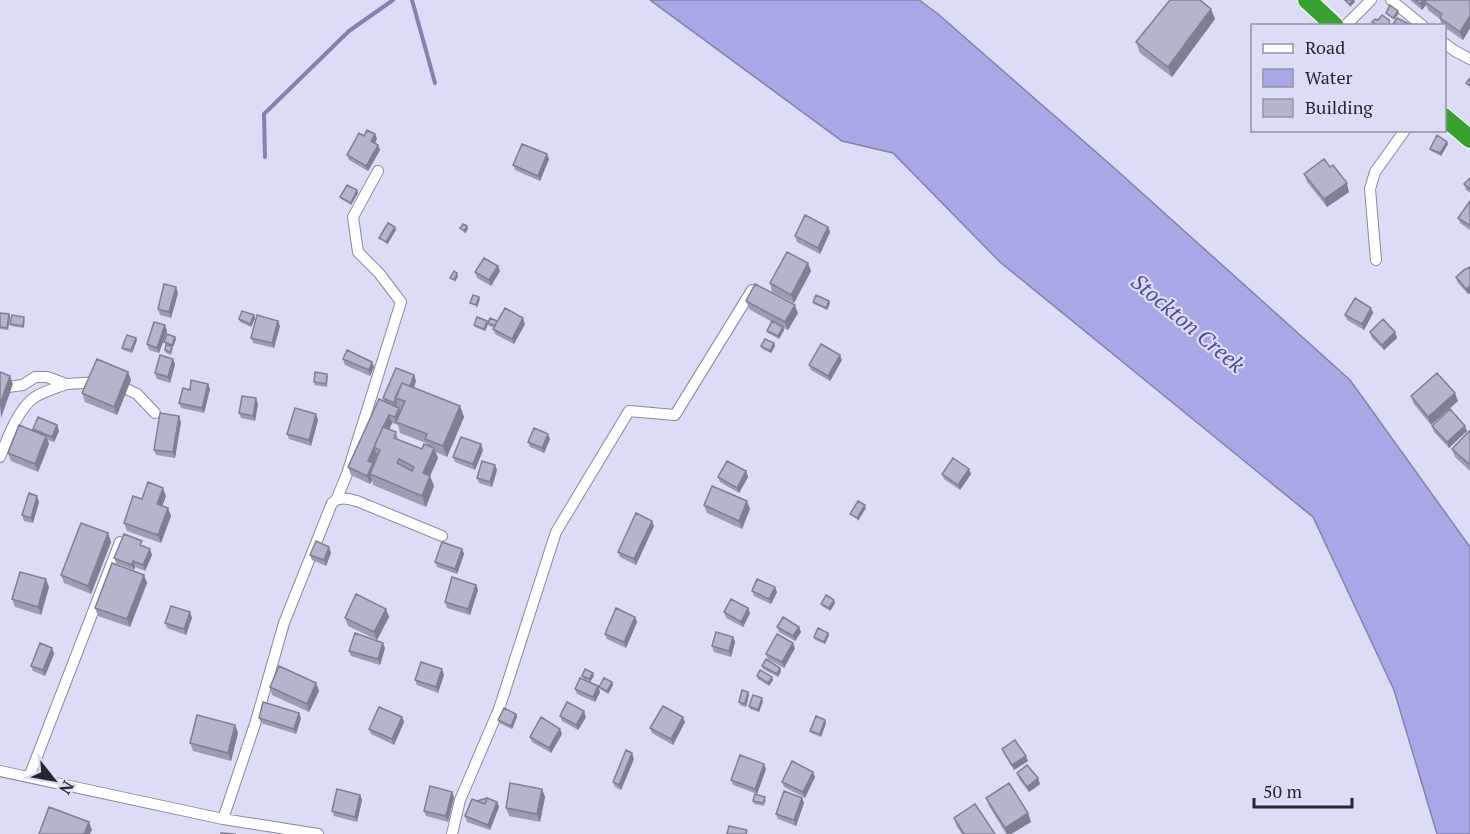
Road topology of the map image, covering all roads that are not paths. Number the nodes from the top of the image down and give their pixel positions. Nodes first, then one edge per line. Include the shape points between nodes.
1 (1307, 0) edge
2 (1371, 0) edge
3 (1391, 0) edge
4 (1333, 24) edge
5 (1347, 24) edge
6 (1421, 24) edge
7 (1446, 44) edge
8 (1470, 58) edge
9 (1446, 119) edge
10 (1404, 132) edge
11 (1470, 139) edge
12 (378, 171) dead end
13 (1376, 260) dead end
14 (752, 290) edge
15 (66, 384) junction
16 (0, 388) edge
17 (155, 413) dead end
18 (0, 457) edge
19 (337, 498) junction
20 (442, 536) dead end
21 (120, 542) edge
22 (0, 771) edge
23 (30, 777) junction
24 (223, 819) junction
25 (270, 830) edge
26 (318, 834) edge
27 (452, 834) edge

1 - 4 highway
2 - 5 street
3 - 6 street
7 - 8 street
9 - 11 highway
10 - 13 street via 1375,172 1370,189
12 - 19 street via 353,217 358,252 401,302
14 - 27 street via 675,415 628,411 556,532 499,708 460,800
15 - 16 street via 35,377 23,385
15 - 17 street via 110,382 137,394
15 - 18 street via 34,397 10,433
19 - 20 street via 357,501
19 - 24 street via 328,510 284,623
21 - 23 street
22 - 23 street
23 - 24 street
24 - 25 street
25 - 26 street

